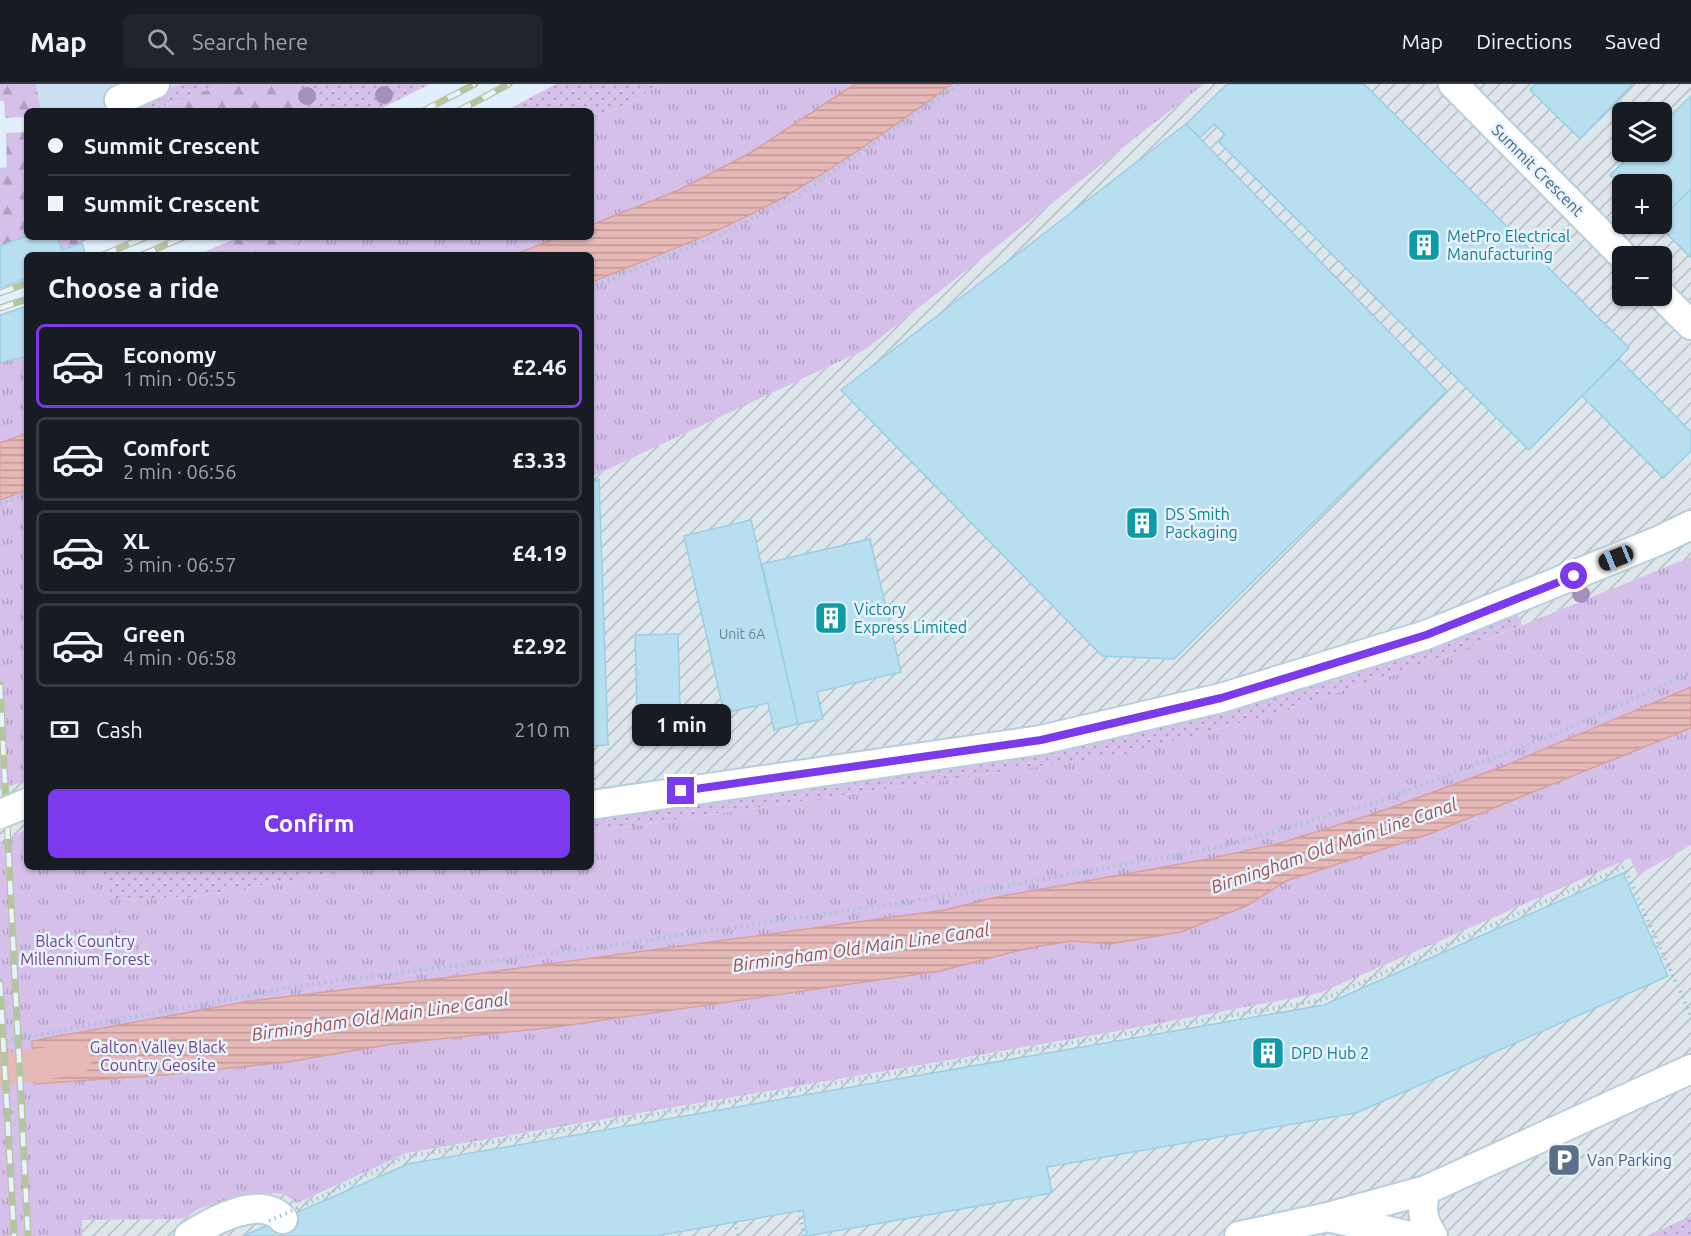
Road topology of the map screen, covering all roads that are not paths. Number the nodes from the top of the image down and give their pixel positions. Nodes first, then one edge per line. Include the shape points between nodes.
1 (155, 84) edge
2 (1453, 84) edge
3 (120, 100) dead end
4 (1613, 246) edge
5 (1672, 306) edge
6 (1691, 325) edge
7 (1691, 525) edge
8 (24, 804) edge
9 (594, 805) edge
10 (0, 814) edge
11 (1691, 1069) edge
12 (1426, 1190) junction
13 (284, 1216) road end
14 (1277, 1231) edge
15 (189, 1236) edge
16 (1410, 1236) edge
17 (1433, 1236) edge

1 - 3 street
2 - 4 street, Summit Crescent
5 - 6 street
7 - 9 street via 1658,542 1426,635 1221,698 1041,740
8 - 10 street, bridge
11 - 12 street
12 - 14 street
12 - 17 street via 1422,1205 1425,1224
13 - 15 street via 266,1208 251,1209
14 - 16 street

